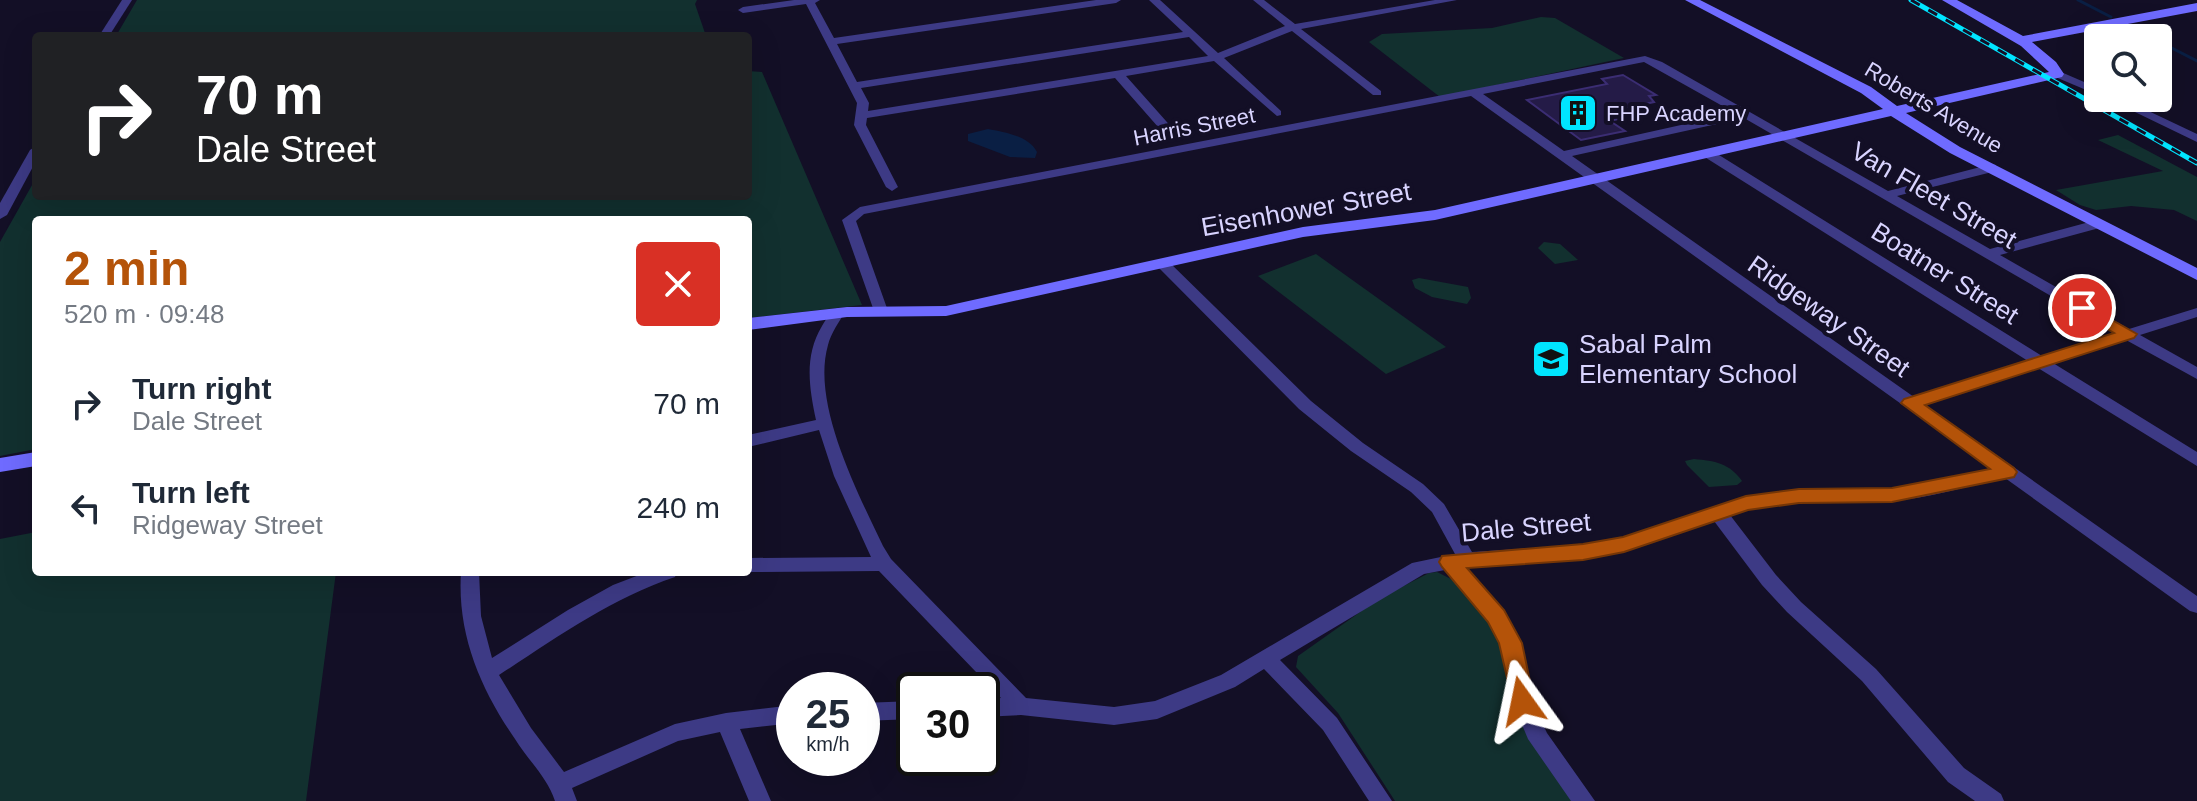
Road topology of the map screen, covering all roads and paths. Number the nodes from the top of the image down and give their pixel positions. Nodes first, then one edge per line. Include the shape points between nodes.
1 (127, 0) edge
2 (812, 0) edge
3 (1116, 0) edge
4 (1154, 0) edge
5 (1258, 0) edge
6 (1365, 0) edge
7 (1452, 0) edge
8 (1691, 0) edge
9 (1948, 0) edge
10 (2197, 7) edge
11 (743, 10) dead end
12 (1381, 12) junction
13 (1293, 27) junction
14 (107, 32) edge
15 (1191, 34) junction
16 (2019, 41) junction
17 (830, 42) junction
18 (1216, 57) junction
19 (1645, 59) joint
20 (1118, 74) junction
21 (2057, 74) junction
22 (853, 86) junction
23 (2084, 86) edge
24 (1473, 92) junction
25 (1377, 93) dead end
26 (1896, 110) junction
27 (2142, 112) edge
28 (1277, 113) dead end
29 (1746, 114) junction
30 (862, 115) junction
31 (1870, 116) junction
32 (1917, 128) junction
33 (1170, 133) dead end
34 (1783, 136) junction
35 (2197, 138) edge
36 (1707, 153) junction
37 (1561, 155) junction
38 (32, 157) edge
39 (1992, 168) junction
40 (1595, 179) junction
41 (892, 187) dead end
42 (1886, 195) junction
43 (0, 215) edge
44 (2098, 224) junction
45 (1989, 254) junction
46 (1163, 264) junction
47 (2197, 275) edge
48 (881, 311) junction
49 (838, 312) junction
50 (2197, 312) edge
51 (752, 323) edge
52 (2128, 334) junction
53 (2042, 362) junction
54 (2197, 374) edge
55 (1911, 403) junction
56 (824, 423) junction
57 (752, 440) edge
58 (32, 460) edge
59 (2197, 460) edge
60 (0, 465) edge
61 (2008, 472) junction
62 (1718, 513) junction
63 (1458, 560) junction
64 (884, 564) junction
65 (752, 565) edge
66 (470, 576) edge
67 (654, 576) edge
68 (2197, 606) edge
69 (1267, 659) junction
70 (487, 672) junction
71 (1021, 706) junction
72 (1000, 707) edge
73 (776, 716) edge
74 (726, 722) junction
75 (564, 792) edge
76 (760, 801) edge
77 (1381, 801) edge
78 (1584, 801) edge
79 (1993, 801) edge

1 - 14 street
2 - 11 street
2 - 17 street
3 - 17 street
4 - 15 street
5 - 13 street
6 - 12 street
7 - 12 street
8 - 26 street, Roberts Avenue
9 - 16 street
10 - 16 street
12 - 13 street
13 - 18 street
13 - 25 street
15 - 18 street
15 - 22 street
16 - 21 street via 2053,64
17 - 22 street
18 - 20 street
18 - 28 street
19 - 24 street, Harris Street
19 - 29 street, Van Fleet Street
20 - 30 street
20 - 33 street
21 - 23 street
21 - 26 street, Eisenhower Street
22 - 30 street via 863,103
24 - 37 street, Ridgeway Street
24 - 48 street, Harris Street via 860,211 849,220
26 - 31 street, Eisenhower Street
26 - 32 street, Roberts Avenue
27 - 35 street
29 - 34 street, Van Fleet Street
29 - 37 street
30 - 41 street via 860,125
31 - 32 street, Eisenhower Street
31 - 34 street, Eisenhower Street
32 - 39 street, Roberts Avenue
34 - 36 street, Eisenhower Street
34 - 42 street, Van Fleet Street
36 - 40 street, Eisenhower Street
36 - 53 street, Boatner Street
37 - 40 street, Ridgeway Street
38 - 43 street
39 - 42 street
39 - 44 street, Roberts Avenue
40 - 46 street, Eisenhower Street via 1435,215 1303,232
40 - 55 street, Ridgeway Street
42 - 45 street, Van Fleet Street
44 - 45 street
44 - 47 street, Roberts Avenue
45 - 52 street, Van Fleet Street
46 - 48 street, Eisenhower Street via 946,311
46 - 63 street via 1305,405 1438,508
48 - 49 street, Eisenhower Street
49 - 51 street, Eisenhower Street
49 - 56 street via 820,346
50 - 52 street
52 - 53 street
52 - 54 street, Van Fleet Street
53 - 55 street
53 - 59 street, Boatner Street
55 - 61 street, Ridgeway Street
56 - 57 street
56 - 64 street via 860,518
58 - 60 street
61 - 62 street, Dale Street via 1892,495 1773,499
61 - 68 street, Ridgeway Street
62 - 63 street, Dale Street via 1624,545
62 - 79 street via 1794,607 1869,675 1956,775
63 - 69 street, Dale Street via 1419,568 1395,580
63 - 78 street via 1510,643 1522,701 1539,739
64 - 65 street
64 - 71 street
66 - 70 street via 474,638
67 - 70 street via 599,602
69 - 71 street, Dale Street via 1157,710 1114,716
69 - 77 street via 1330,724
70 - 75 street
71 - 72 street, Dale Street
73 - 74 street
74 - 75 street via 675,733
74 - 76 street

